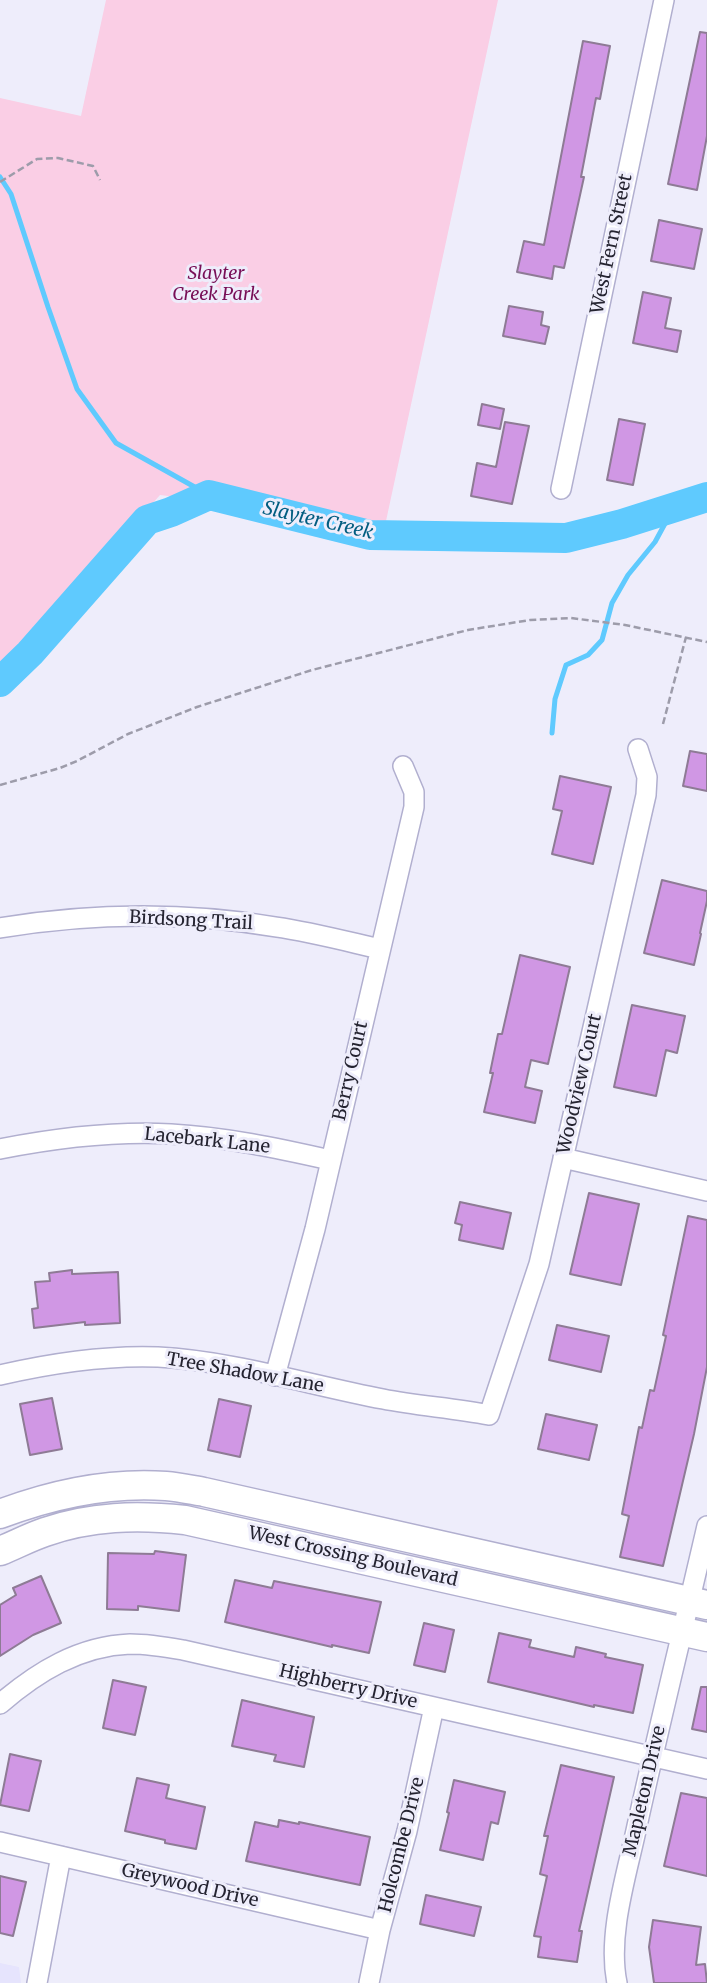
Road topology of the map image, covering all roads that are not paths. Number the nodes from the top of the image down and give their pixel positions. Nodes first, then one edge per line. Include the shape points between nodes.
1 (664, 0) edge
2 (561, 489) dead end
3 (638, 749) dead end
4 (403, 766) dead end
5 (0, 928) edge
6 (380, 948) junction
7 (0, 1149) edge
8 (564, 1157) junction
9 (330, 1160) junction
10 (707, 1191) edge
11 (0, 1375) edge
12 (275, 1376) junction
13 (489, 1415) joint
14 (0, 1514) edge
15 (707, 1526) edge
16 (0, 1551) edge
17 (698, 1603) edge
18 (695, 1634) edge
19 (0, 1704) edge
20 (434, 1707) junction
21 (653, 1756) junction
22 (707, 1769) edge
23 (0, 1842) edge
24 (61, 1856) junction
25 (380, 1930) junction
26 (37, 1980) edge
27 (369, 1983) edge
28 (617, 1983) edge

1 - 2 street, West Fern Street
3 - 8 street, Woodview Court via 648,786
4 - 6 street, Berry Court via 414,792 414,807
5 - 6 street, Birdsong Trail via 83,918 187,918 273,926
6 - 9 street, Berry Court
7 - 9 street, Lacebark Lane via 86,1136 170,1134 244,1142
8 - 10 street
8 - 13 street, Woodview Court via 531,1292
9 - 12 street, Berry Court
11 - 12 street, Tree Shadow Lane via 58,1363 157,1357
12 - 13 street, Tree Shadow Lane
14 - 17 street, West Crossing Boulevard via 73,1492 166,1486
15 - 17 street, Mapleton Drive
16 - 18 street, West Crossing Boulevard via 75,1523 130,1516 185,1520
17 - 18 street, Mapleton Drive
18 - 21 street, Mapleton Drive
19 - 20 street, Highberry Drive via 44,1670 68,1658 132,1644 183,1650
20 - 21 street, Highberry Drive
20 - 25 street, Holcombe Drive
21 - 22 street, Highberry Drive
21 - 28 street, Mapleton Drive via 619,1909 614,1955
23 - 24 street, Greywood Drive
24 - 25 street, Greywood Drive
24 - 26 street
25 - 27 street, Holcombe Drive

